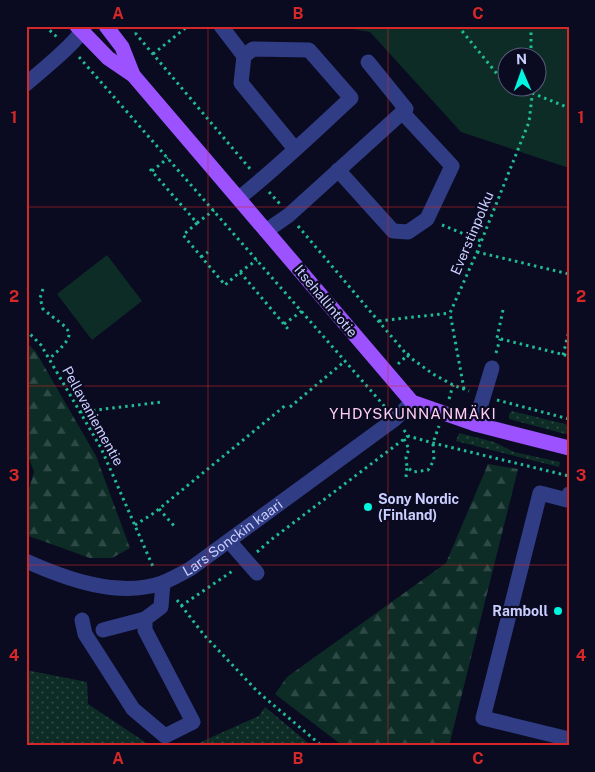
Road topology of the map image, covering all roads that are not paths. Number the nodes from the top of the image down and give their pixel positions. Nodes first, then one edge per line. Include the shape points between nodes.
1 (106, 26) edge
2 (221, 26) edge
3 (82, 28) edge
4 (244, 56) junction
5 (368, 62) dead end
6 (133, 75) junction
7 (26, 84) edge
8 (402, 112) junction
9 (295, 149) junction
10 (338, 170) junction
11 (239, 198) junction
12 (266, 231) junction
13 (492, 368) dead end
14 (412, 402) junction
15 (475, 424) junction
16 (569, 448) edge
17 (569, 494) edge
18 (229, 541) junction
19 (26, 561) edge
20 (257, 573) dead end
21 (159, 578) junction
22 (145, 619) junction
23 (82, 620) dead end
24 (103, 630) dead end
25 (569, 739) edge

1 - 3 street
1 - 6 main road, Itsehallintotie via 122,47
2 - 4 street
3 - 6 main road, Itsehallintotie via 108,58
3 - 7 street via 68,46
4 - 9 street via 242,82
4 - 9 street via 253,48 309,50 351,98
5 - 8 street via 406,109
6 - 11 main road, Itsehallintotie
8 - 10 street
8 - 10 street via 452,166 427,219 408,232 393,231
9 - 11 street
10 - 12 street
11 - 12 main road, Itsehallintotie
12 - 14 main road, Itsehallintotie
13 - 15 street
14 - 15 main road
14 - 18 street, Lars Sonckin kaari via 395,419
15 - 16 main road
17 - 25 street via 567,500 540,493 483,718
18 - 20 street
18 - 21 street, Lars Sonckin kaari via 190,569
19 - 21 street, Lars Sonckin kaari via 48,571 101,586 152,586
21 - 22 street via 161,607
22 - 23 street via 145,630 193,722 165,736 133,709 85,634
22 - 24 street

